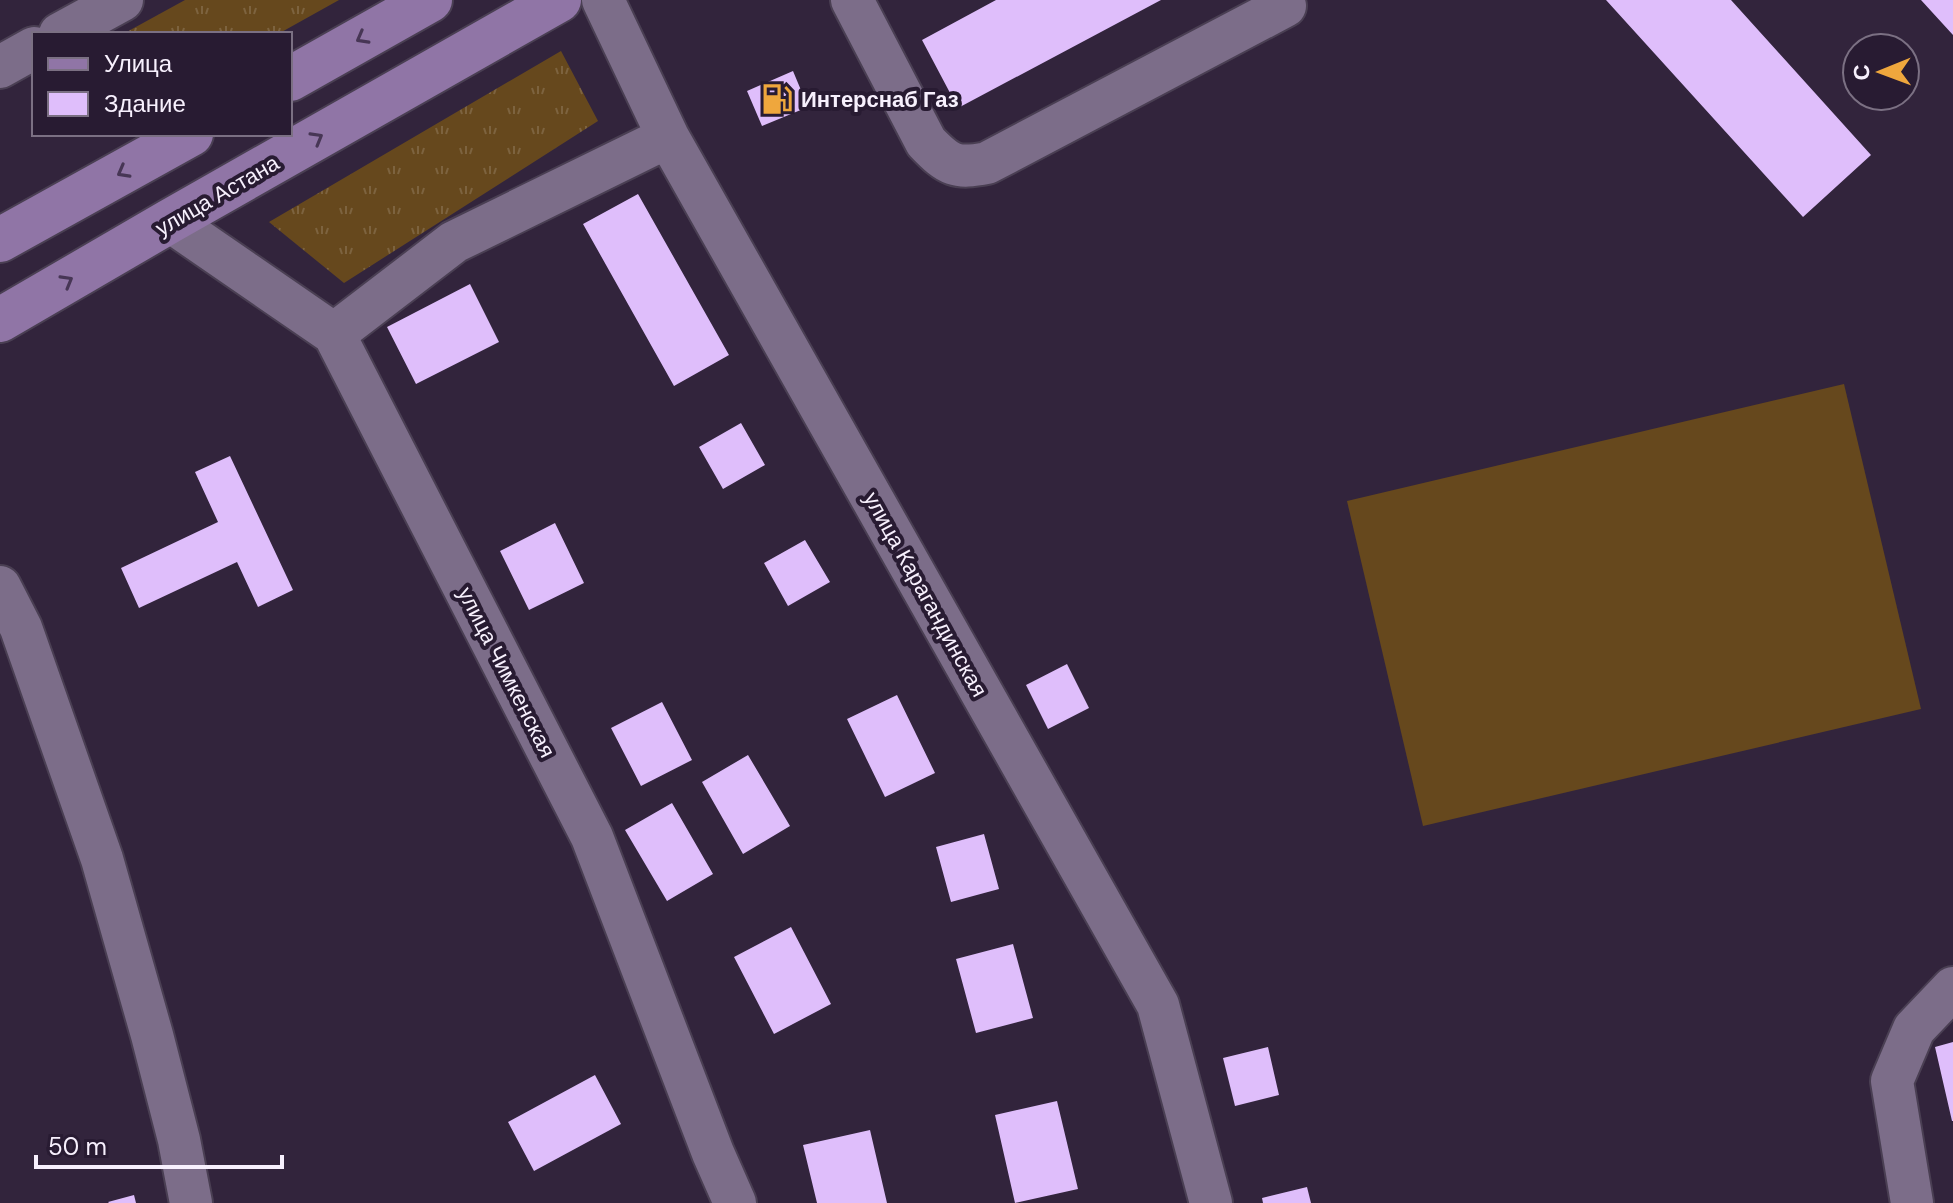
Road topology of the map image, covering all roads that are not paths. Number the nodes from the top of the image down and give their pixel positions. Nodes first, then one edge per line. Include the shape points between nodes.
1 (122, 0) edge
2 (430, 0) edge
3 (559, 0) edge
4 (603, 0) edge
5 (852, 0) edge
6 (1285, 6) dead end
7 (64, 32) edge
8 (32, 49) edge
9 (0, 67) edge
10 (292, 78) edge
11 (187, 136) edge
12 (668, 137) junction
13 (170, 221) junction
14 (0, 240) edge
15 (0, 320) edge
16 (334, 334) junction
17 (0, 587) edge
18 (1953, 988) edge
19 (191, 1203) edge
20 (735, 1203) edge
21 (1211, 1203) edge
22 (1912, 1203) edge

1 - 7 street
2 -> 10 main road
13 -> 3 main road, улица Астана
4 - 12 street, улица Карагандинская
5 - 6 street via 926,142 951,164 965,167 987,163
8 - 9 street
11 -> 14 main road
12 - 16 street via 454,242
12 - 21 street, улица Карагандинская via 1158,1005
15 -> 13 main road, улица Астана
13 - 16 street, улица Чимкенская
16 - 20 street, улица Чимкенская via 592,837
17 - 19 street via 21,628 102,859 152,1035
18 - 22 street via 1914,1029 1892,1081

